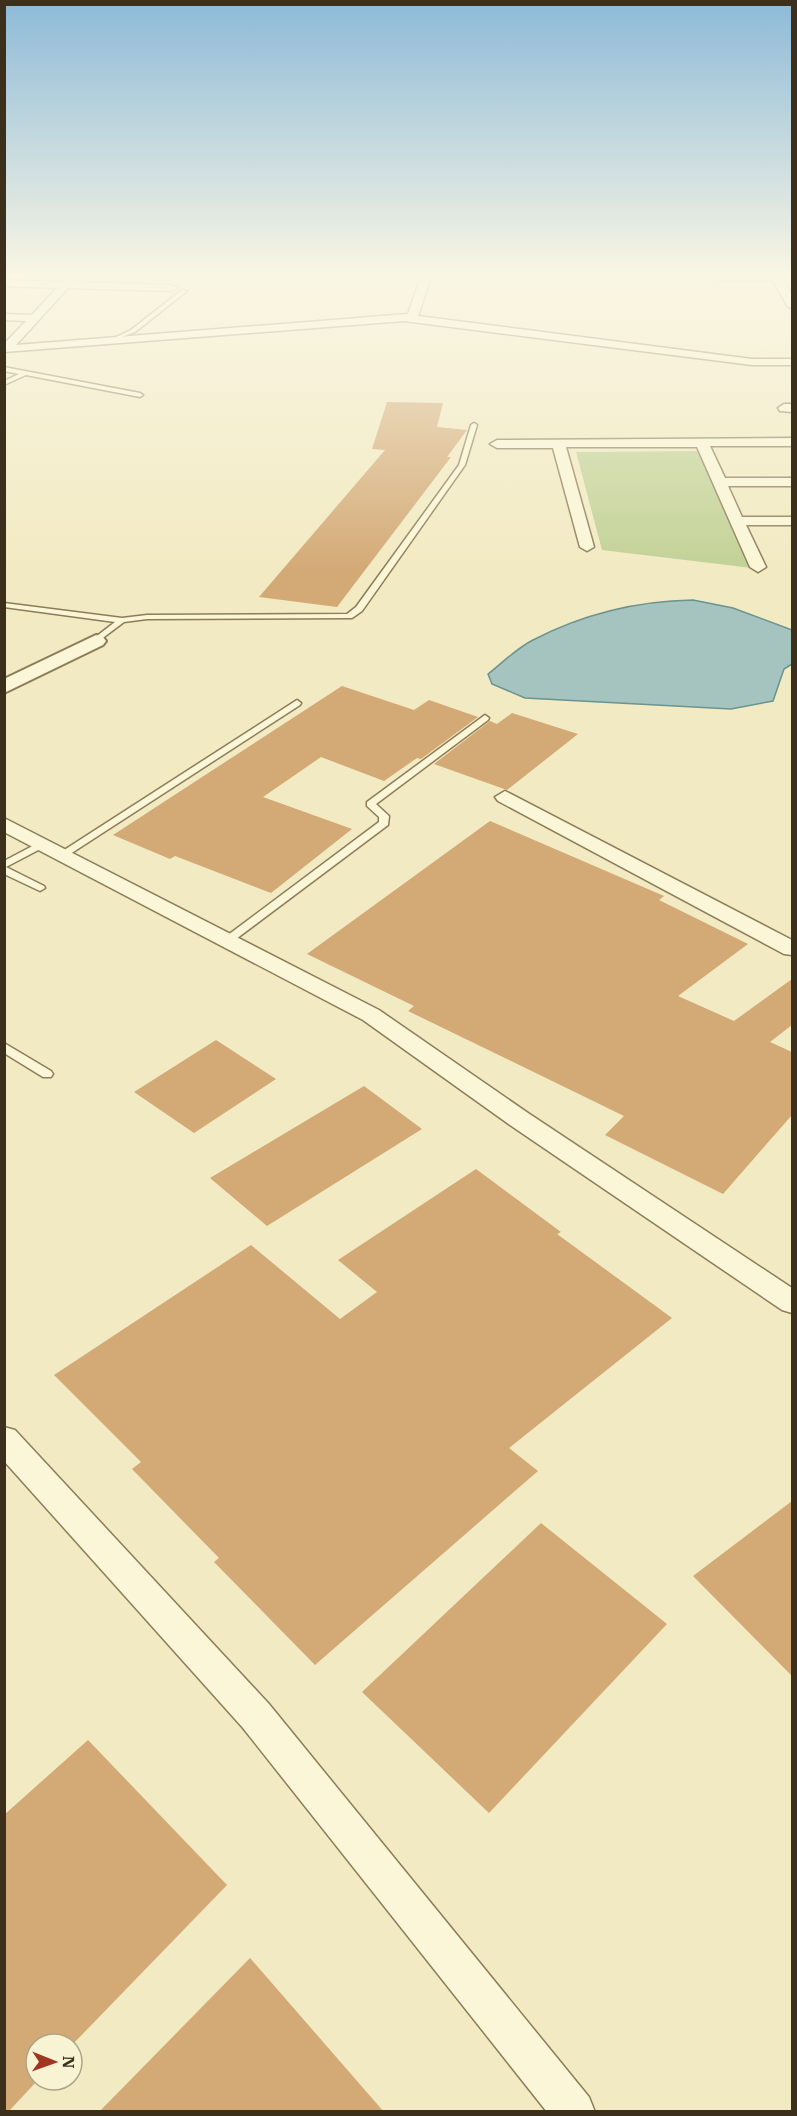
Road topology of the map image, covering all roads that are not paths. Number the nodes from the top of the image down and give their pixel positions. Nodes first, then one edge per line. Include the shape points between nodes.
1 (20, 376) edge
2 (40, 376) edge
3 (4, 383) edge
4 (140, 395) dead end
5 (474, 424) dead end
6 (702, 442) junction
7 (792, 442) edge
8 (558, 443) junction
9 (497, 444) dead end
10 (720, 482) junction
11 (792, 482) edge
12 (792, 520) edge
13 (737, 521) junction
14 (586, 547) dead end
15 (758, 567) dead end
16 (4, 604) edge
17 (122, 620) junction
18 (89, 638) junction
19 (4, 673) edge
20 (4, 687) edge
21 (297, 703) dead end
22 (485, 718) dead end
23 (505, 797) dead end
24 (4, 824) edge
25 (52, 849) junction
26 (4, 865) edge
27 (4, 870) edge
28 (40, 888) dead end
29 (228, 940) junction
30 (792, 949) edge
31 (4, 1047) edge
32 (47, 1074) dead end
33 (792, 1302) edge
34 (4, 1439) edge
35 (574, 2112) edge

1 - 3 lane
2 - 4 lane
5 - 17 lane via 462,465 359,609 349,616
6 - 7 street
6 - 8 street
6 - 10 street
8 - 9 street
8 - 14 street
10 - 11 street
10 - 13 street
12 - 13 street
13 - 15 street
16 - 17 lane
17 - 18 lane
18 - 19 street
18 - 20 street
21 - 25 lane
22 - 29 lane via 370,804 384,816 384,824
23 - 30 street
24 - 25 street
25 - 26 lane
25 - 29 street
27 - 28 lane
29 - 33 street via 371,1015
31 - 32 lane
34 - 35 street via 256,1716

